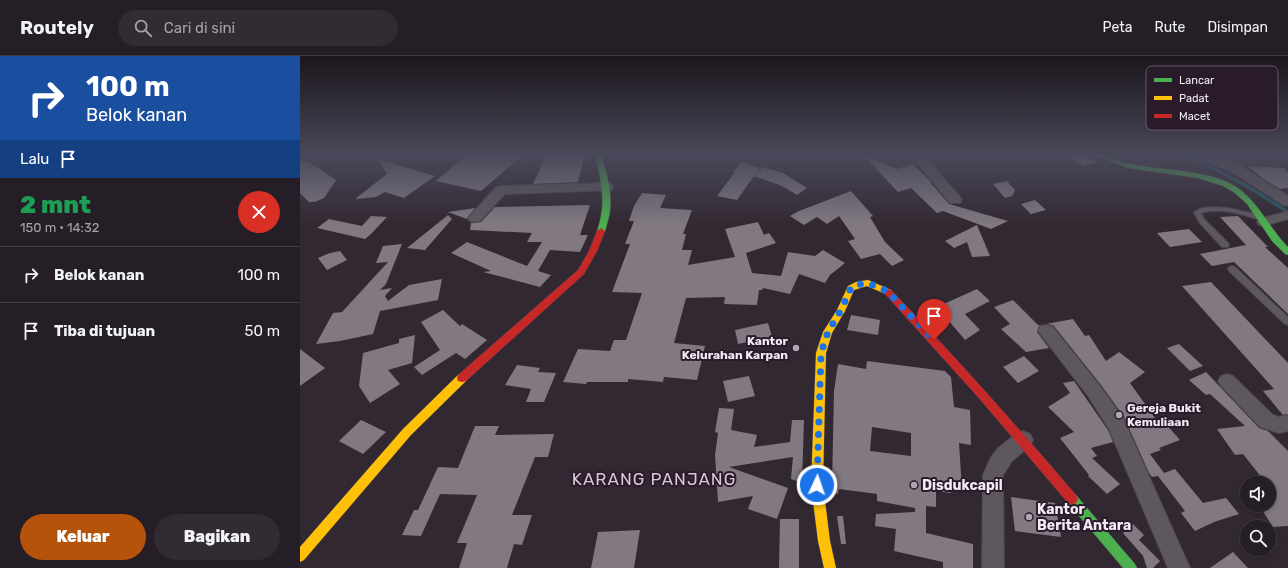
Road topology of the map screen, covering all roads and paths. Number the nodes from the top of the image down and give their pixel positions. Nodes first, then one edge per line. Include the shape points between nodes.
1 (510, 178) edge
2 (605, 178) edge
3 (936, 178) edge
4 (1204, 178) edge
5 (1248, 178) edge
6 (607, 187) junction
7 (501, 190) junction
8 (955, 200) dead end
9 (1288, 211) edge
10 (476, 218) dead end
11 (1263, 220) junction
12 (1225, 245) dead end
13 (1288, 252) edge
14 (1232, 269) dead end
15 (1288, 322) edge
16 (1046, 331) dead end
17 (1226, 381) dead end
18 (1288, 423) edge
19 (1022, 440) junction
20 (300, 556) edge
21 (830, 568) edge
22 (992, 568) edge
23 (1130, 568) edge
24 (1179, 568) edge

1 - 7 path
2 - 6 street
3 - 8 street
4 - 11 street via 1222,182 1238,192 1253,204
5 - 9 street
6 - 7 street
6 - 20 street via 608,204 605,220 593,251 581,272 468,373 407,432
7 - 10 street
9 - 11 street
11 - 12 lane via 1219,209 1203,209 1197,212 1201,220
11 - 13 street via 1275,240
14 - 15 lane
16 - 24 street via 1094,391 1116,424
17 - 18 street via 1267,421 1279,425
19 - 21 street via 887,291 874,284 856,285 851,288 828,332 821,353 817,485
19 - 22 street via 1006,451 993,475
19 - 23 street

